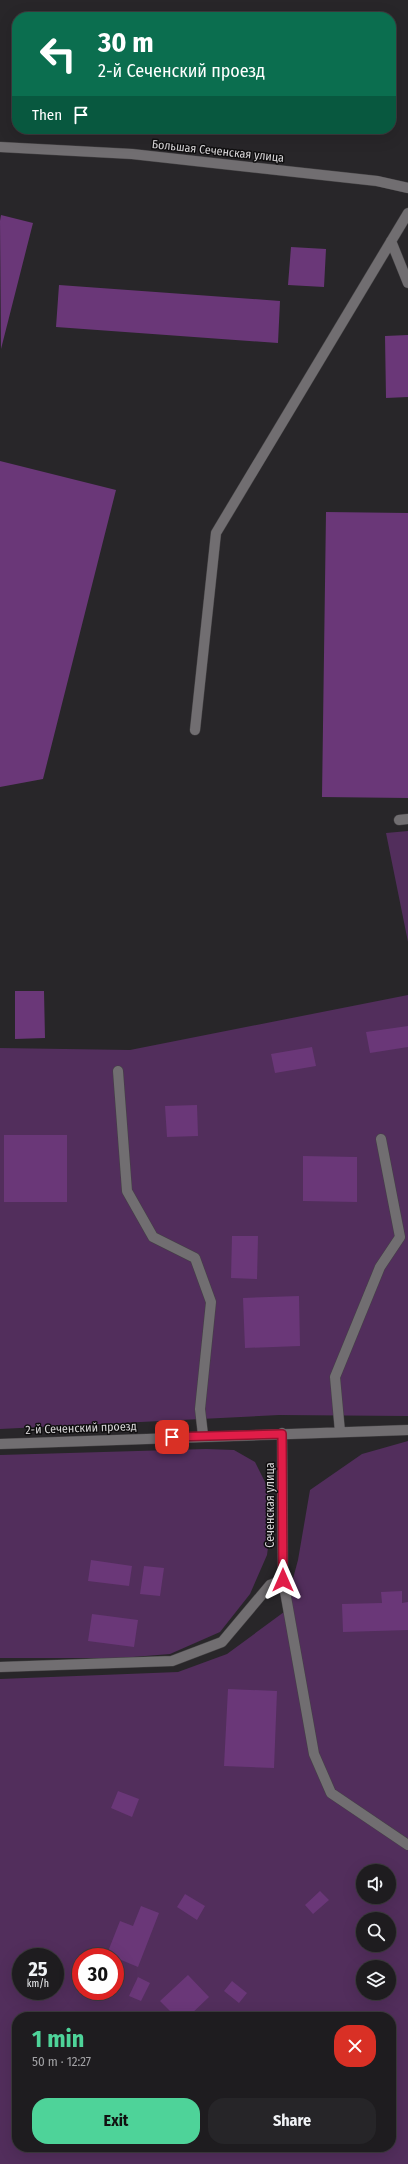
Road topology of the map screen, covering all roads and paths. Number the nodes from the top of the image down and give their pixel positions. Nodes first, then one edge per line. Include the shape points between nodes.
1 (0, 147) edge
2 (408, 188) edge
3 (408, 213) edge
4 (391, 241) junction
5 (408, 283) edge
6 (194, 730) dead end
7 (118, 1071) dead end
8 (381, 1139) dead end
9 (408, 1430) edge
10 (340, 1432) junction
11 (282, 1434) junction
12 (203, 1435) junction
13 (0, 1444) edge
14 (283, 1580) junction
15 (0, 1667) edge
16 (408, 1845) edge

1 - 2 street, Большая Сеченская улица via 132,154 377,181
3 - 4 street
4 - 5 street
4 - 6 street via 216,533
7 - 12 street via 127,1191 153,1238 195,1258 211,1302 200,1409
8 - 10 street via 400,1237 380,1267 335,1377
9 - 10 street
10 - 11 street
11 - 12 street, 2-й Сеченский проезд
11 - 14 street, Сеченская улица
12 - 13 street, 2-й Сеченский проезд
14 - 15 street via 270,1585 222,1642 172,1661
14 - 16 street, Сеченская улица via 314,1754 331,1793

